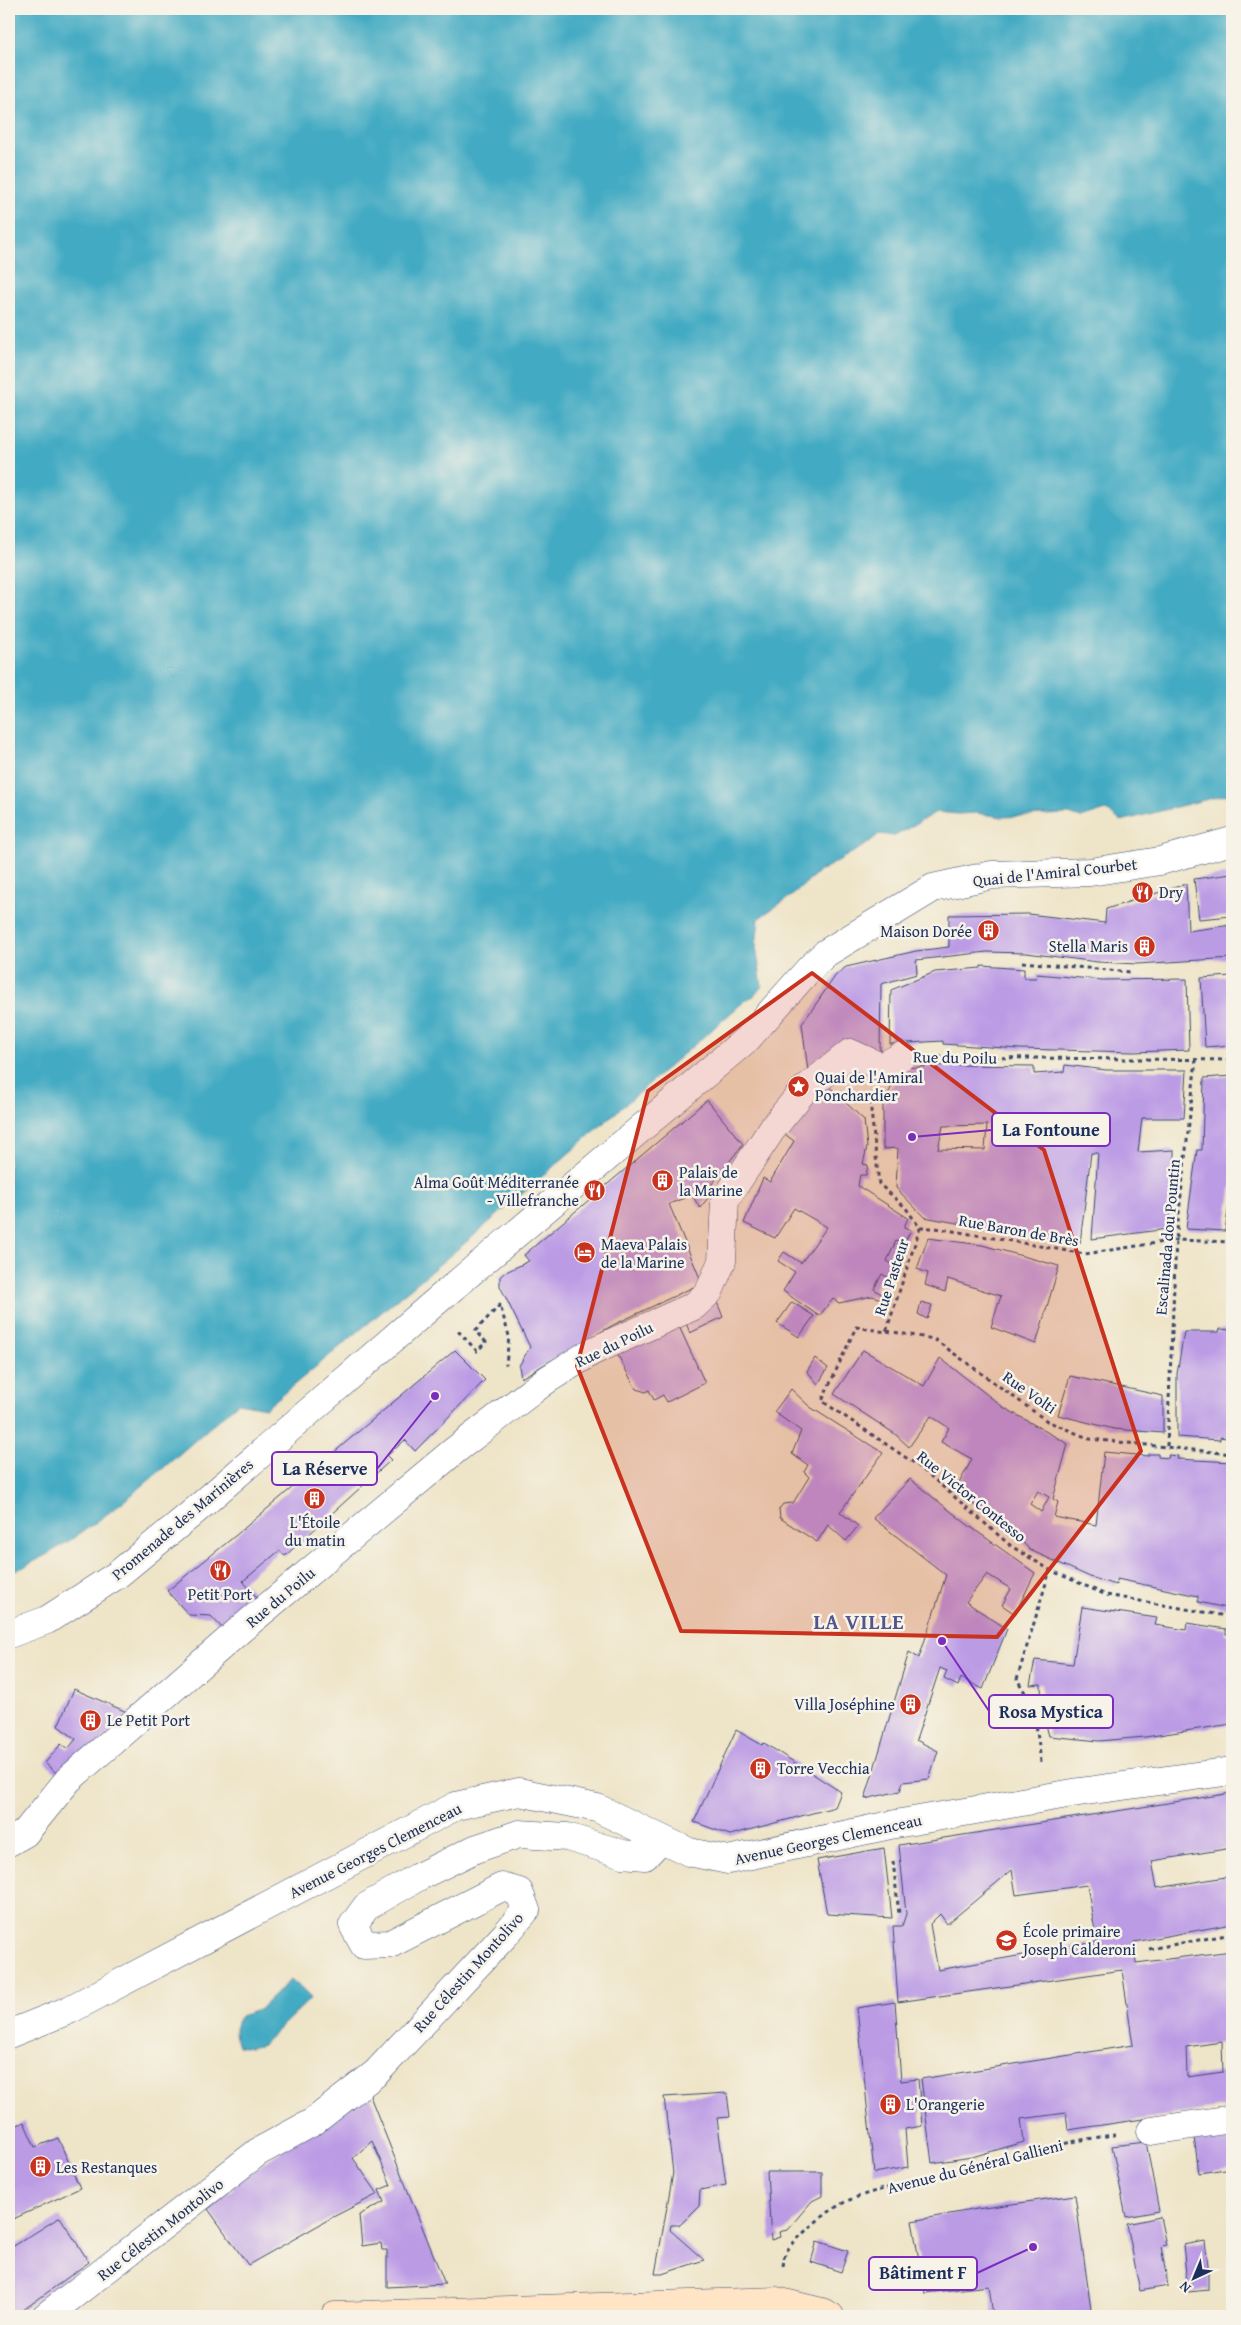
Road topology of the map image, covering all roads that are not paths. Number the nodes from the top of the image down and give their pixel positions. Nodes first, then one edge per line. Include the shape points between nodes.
1 (1232, 841) edge
2 (902, 1056) road end
3 (433, 1304) joint
4 (9, 1634) edge
5 (1232, 1771) edge
6 (660, 1840) junction
7 (9, 1842) edge
8 (9, 2034) edge
9 (1232, 2119) edge
10 (1151, 2131) road end
11 (46, 2316) edge
12 (335, 2316) edge
13 (830, 2316) edge

1 - 3 street, Quai de l'Amiral Courbet via 1143,864 1090,872 992,875 933,888 826,953 748,1038
2 - 7 street, Rue du Poilu via 881,1067 850,1053 804,1090 772,1129 725,1200 722,1261 709,1292 694,1306 593,1351 545,1381 454,1451 241,1629 68,1780 25,1832
3 - 4 street, Promenade des Marinières via 117,1575 46,1620
5 - 6 street, Avenue Georges Clemenceau via 1079,1792 890,1826 728,1860 689,1852
6 - 8 street, Avenue Georges Clemenceau via 597,1808 519,1792 456,1806 69,2010
6 - 11 street, Rue Célestin Montolivo via 645,1856 623,1854 567,1836 520,1834 466,1853 366,1907 353,1925 364,1945 390,1944 502,1887 519,1892 526,1910 376,2073 313,2122 258,2152
9 - 10 street
12 - 13 main road via 777,2301

